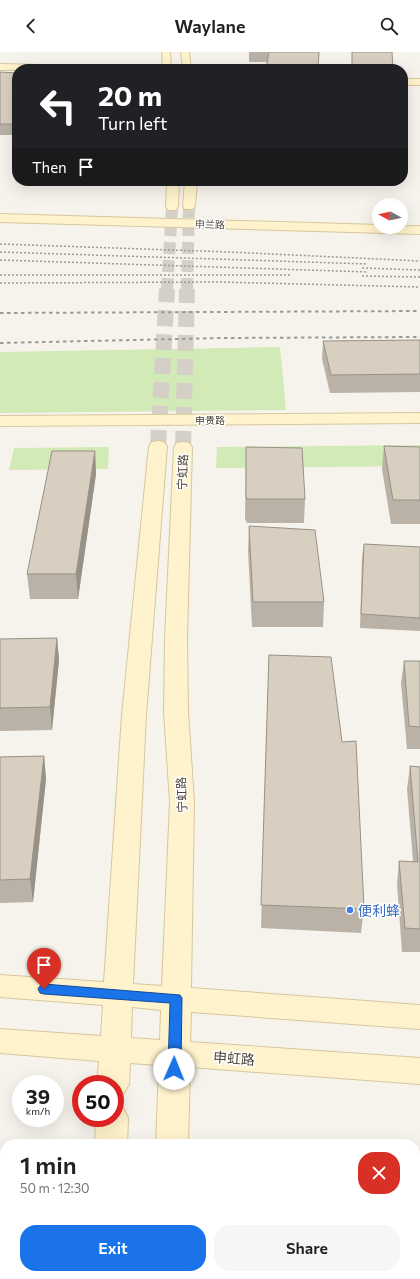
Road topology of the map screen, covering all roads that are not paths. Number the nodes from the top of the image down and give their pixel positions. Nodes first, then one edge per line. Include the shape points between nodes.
1 (166, 52) edge
2 (186, 52) edge
3 (167, 64) edge
4 (187, 64) edge
5 (0, 67) edge
6 (12, 67) edge
7 (0, 72) edge
8 (12, 72) edge
9 (408, 77) edge
10 (420, 78) edge
11 (408, 82) edge
12 (420, 82) edge
13 (173, 186) edge
14 (191, 186) edge
15 (189, 206) tunnel mouth
16 (172, 207) tunnel mouth
17 (0, 218) edge
18 (420, 230) edge
19 (420, 418) edge
20 (0, 421) edge
21 (420, 432) edge
22 (0, 434) edge
23 (158, 446) tunnel mouth
24 (183, 447) tunnel mouth
25 (0, 986) edge
26 (118, 994) junction
27 (176, 998) junction
28 (420, 1017) edge
29 (0, 1041) edge
30 (115, 1049) junction
31 (175, 1054) junction
32 (420, 1071) edge
33 (114, 1075) edge
34 (111, 1127) edge
35 (110, 1139) edge
36 (172, 1139) edge

1 - 3 main road
2 - 4 main road
5 - 6 main road
7 - 8 main road
9 - 10 main road
11 - 12 main road
13 - 16 main road
14 - 15 main road
17 - 18 main road, 申兰路
19 - 20 main road, 申贵路
21 - 22 main road, 申贵路
23 - 26 main road via 134,715
24 - 27 main road, 宁虹路 via 176,638 176,712 182,802
25 - 26 main road
26 - 27 main road
26 - 30 main road
27 - 28 main road
27 - 31 main road, 宁虹路
29 - 30 main road, 申虹路
30 - 31 main road, 申虹路
30 - 33 main road
31 - 32 main road, 申虹路
31 - 36 main road, 宁虹路
34 - 35 main road

